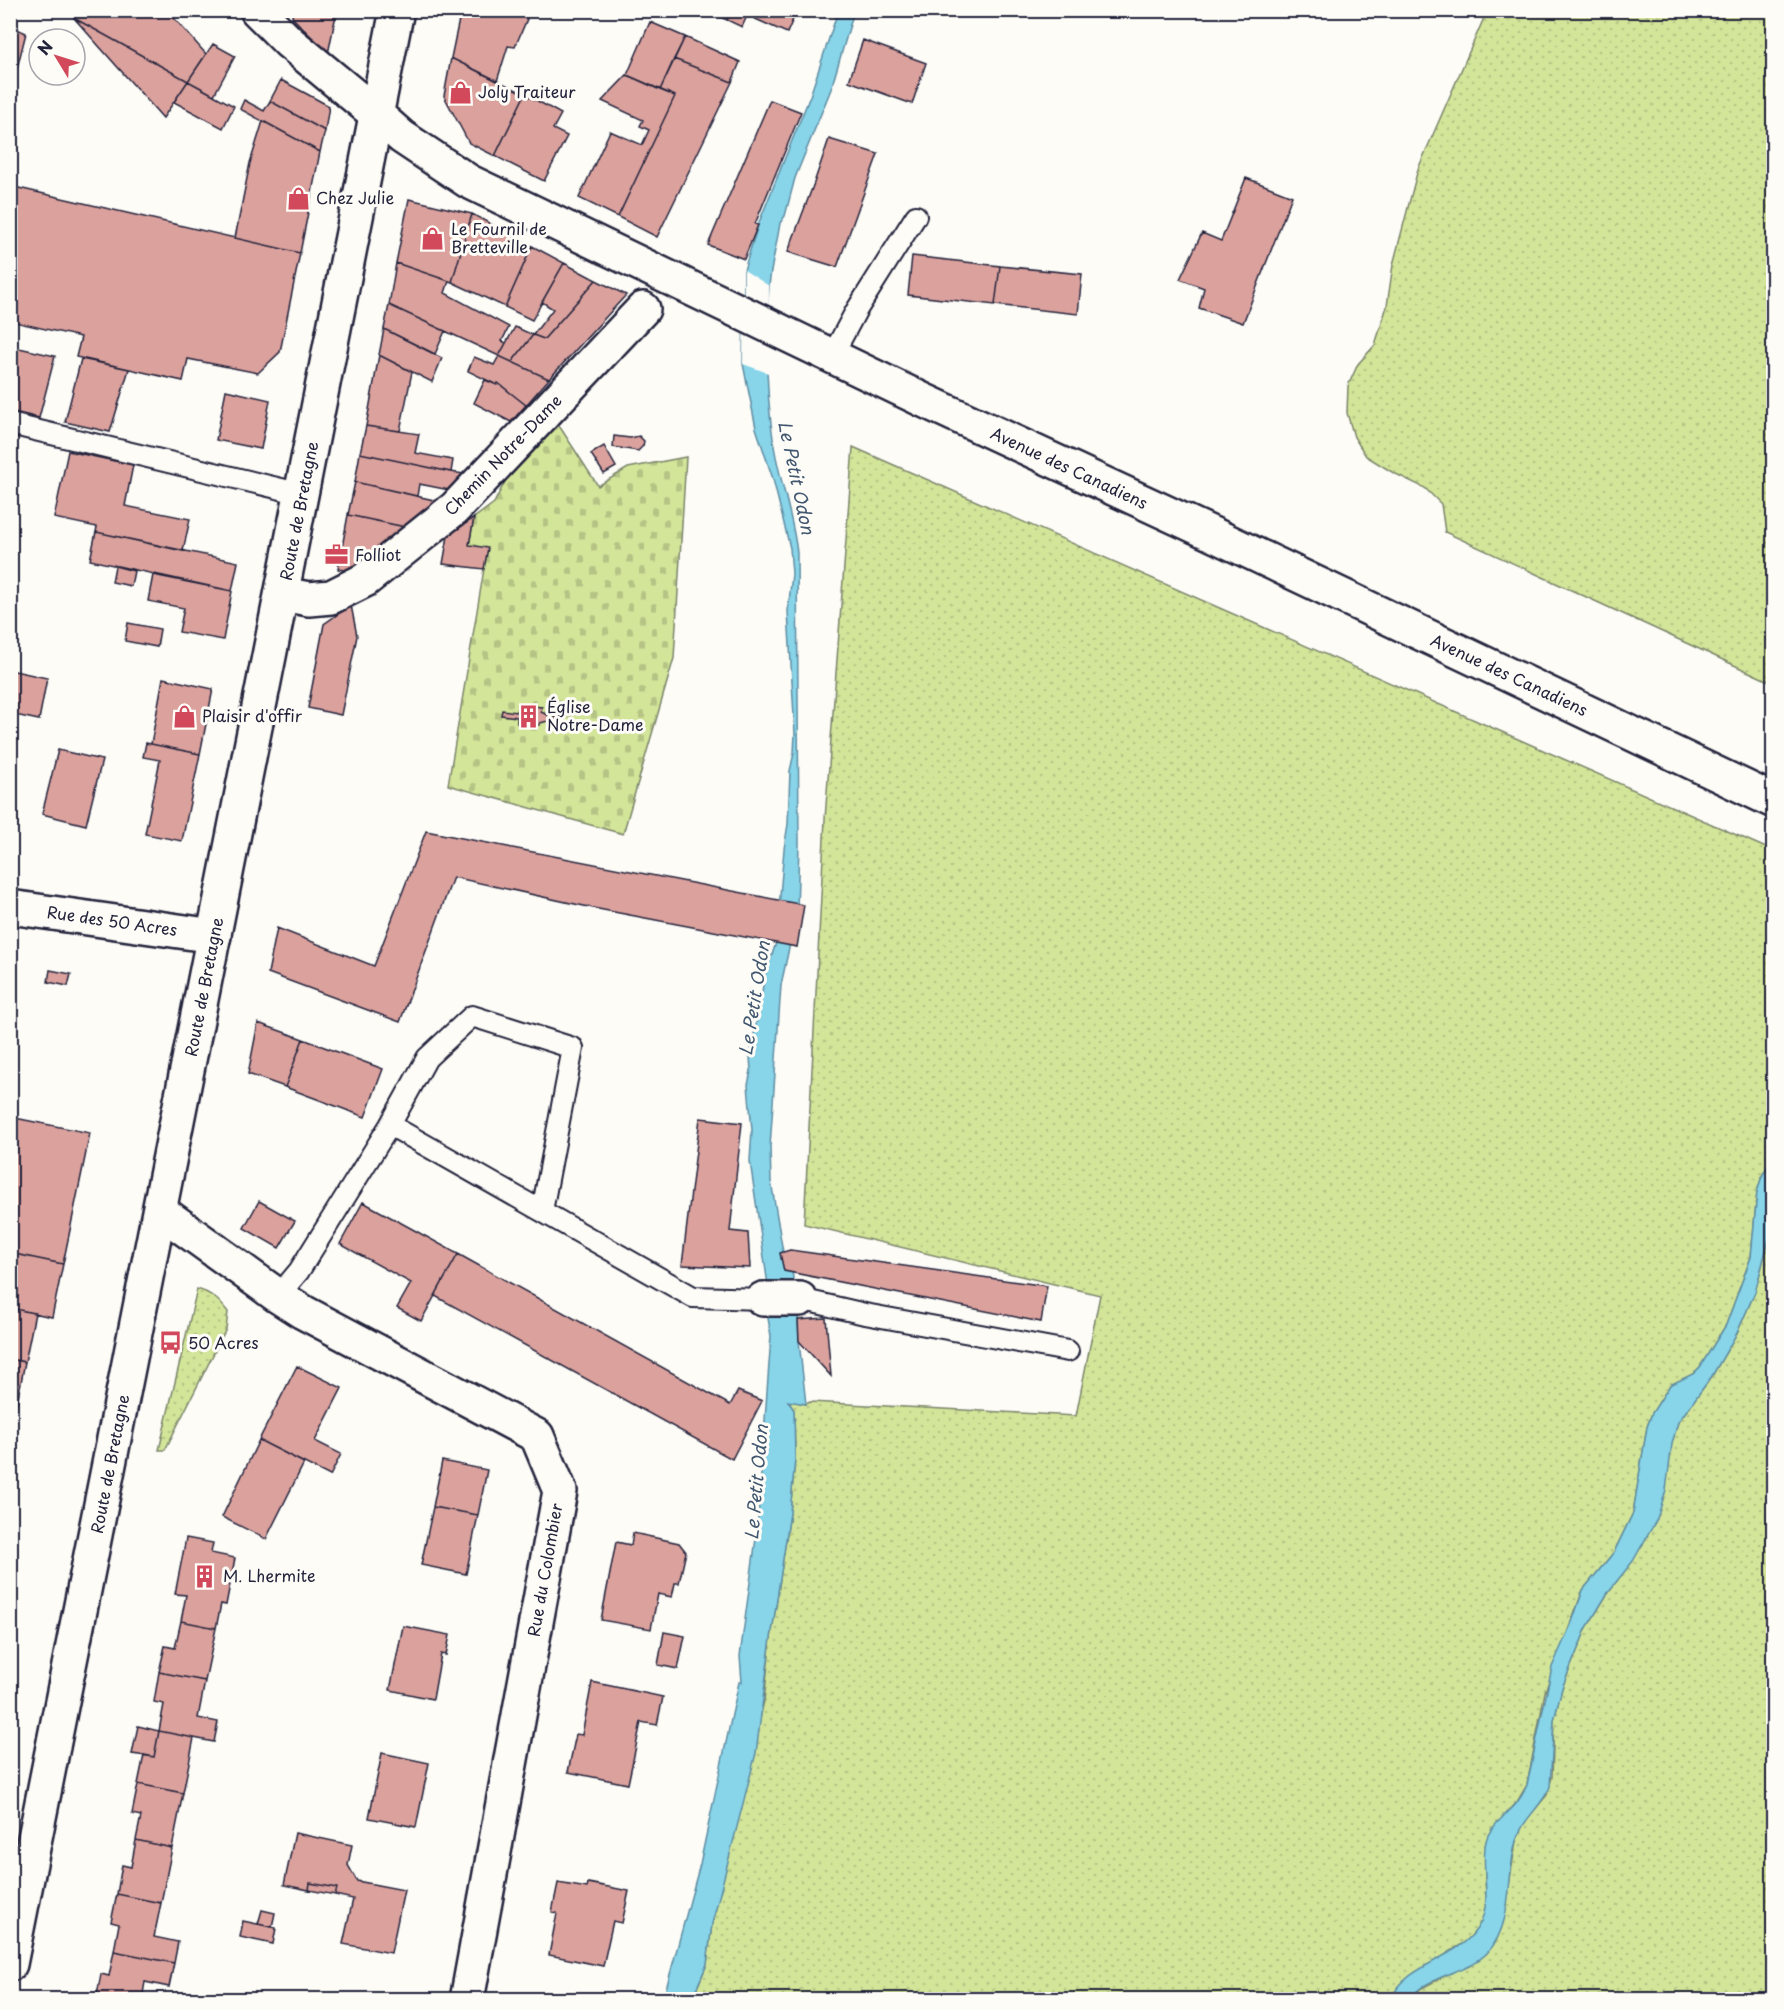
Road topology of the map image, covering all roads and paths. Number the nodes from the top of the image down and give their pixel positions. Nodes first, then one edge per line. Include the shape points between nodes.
1 (256, 10) edge
2 (397, 10) edge
3 (376, 114) junction
4 (916, 216) dead end
5 (643, 309) dead end
6 (832, 356) junction
7 (10, 424) edge
8 (302, 494) junction
9 (282, 594) junction
10 (1773, 801) edge
11 (10, 907) edge
12 (214, 936) junction
13 (390, 1125) junction
14 (160, 1211) junction
15 (542, 1211) junction
16 (278, 1296) junction
17 (763, 1299) joint
18 (800, 1299) joint
19 (1068, 1351) dead end
20 (10, 1964) edge
21 (467, 2000) edge

1 - 3 main road, Avenue des Canadiens
2 - 3 main road, Route de Bretagne
3 - 6 main road, Avenue des Canadiens via 402,137 468,181
3 - 8 main road, Route de Bretagne
4 - 6 lane
5 - 9 main road, Chemin Notre-Dame via 455,508 374,573 332,597 309,599
6 - 10 main road, Avenue des Canadiens
7 - 8 lane
8 - 9 main road, Route de Bretagne
9 - 12 main road, Route de Bretagne
11 - 12 main road, Rue des 50 Acres
12 - 14 main road, Route de Bretagne
13 - 15 lane
13 - 15 lane via 427,1058 472,1016 573,1048
13 - 16 lane via 299,1271
14 - 16 main road, Rue du Colombier
14 - 20 main road, Route de Bretagne
15 - 17 lane via 693,1297
16 - 21 main road, Rue du Colombier via 537,1436 560,1491
17 - 18 main road
18 - 19 lane

